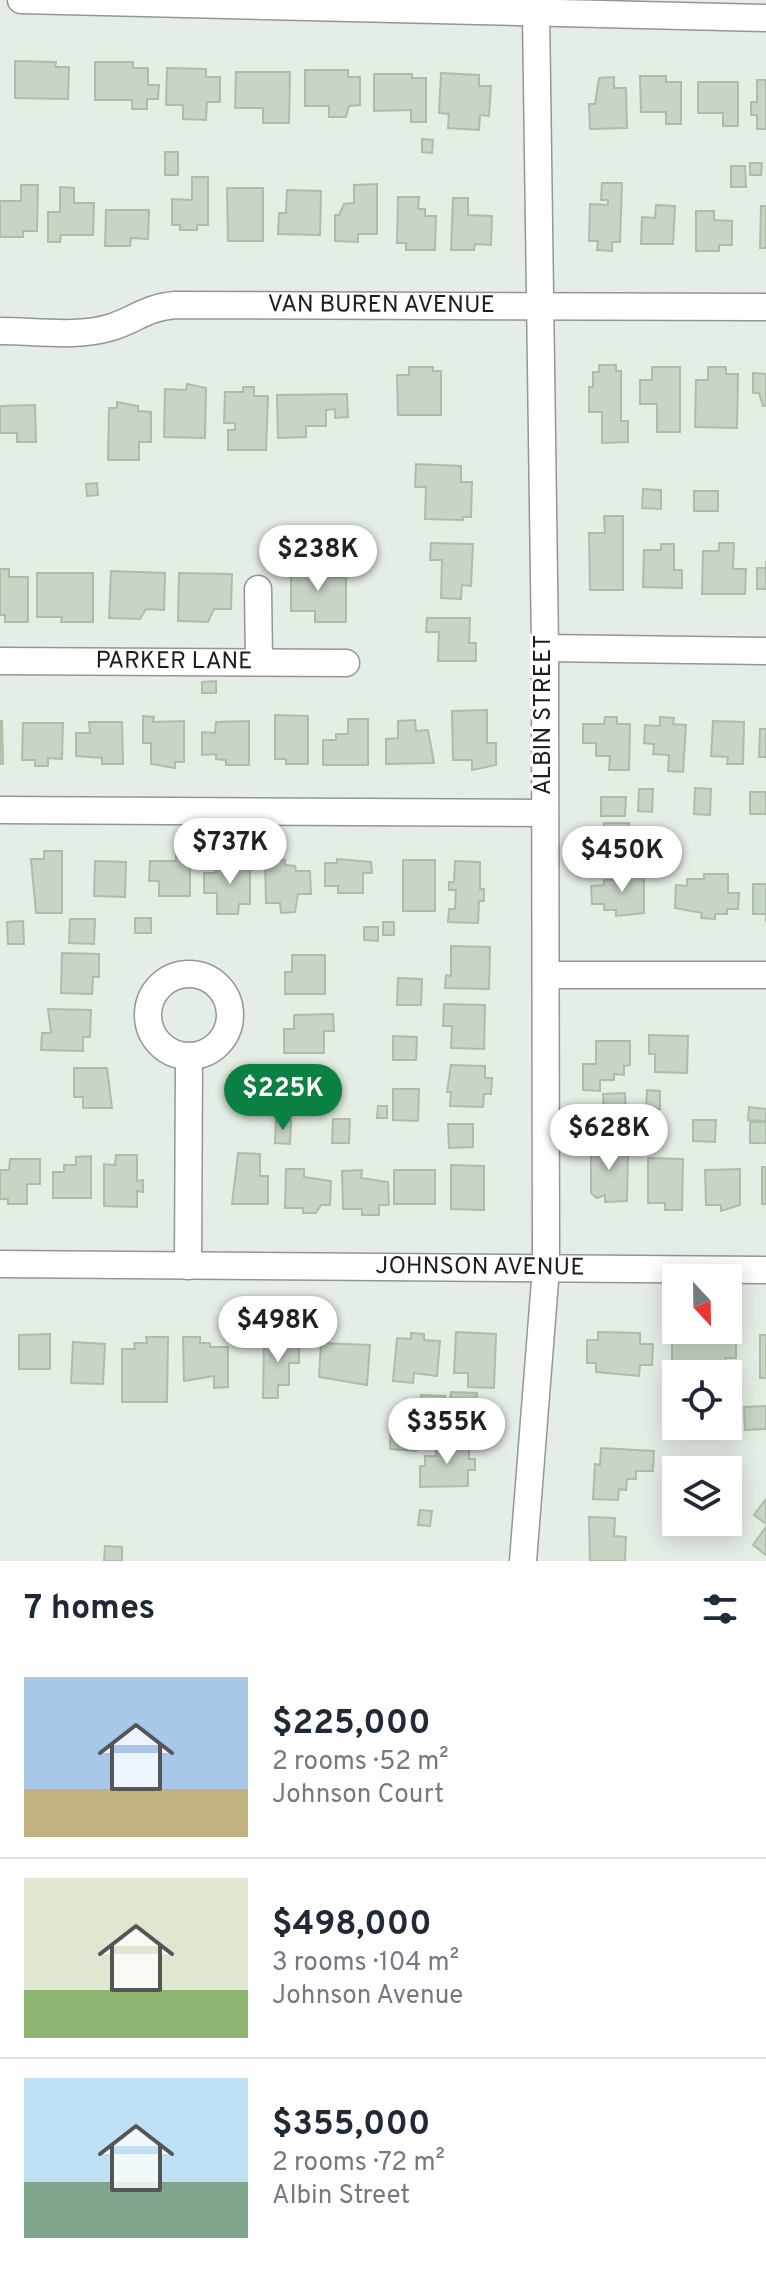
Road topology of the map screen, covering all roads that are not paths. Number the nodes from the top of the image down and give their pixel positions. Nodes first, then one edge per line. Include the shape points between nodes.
1 (21, 0) edge
2 (536, 13) junction
3 (766, 18) edge
4 (541, 304) junction
5 (766, 307) edge
6 (0, 331) edge
7 (258, 589) dead end
8 (545, 648) junction
9 (766, 651) edge
10 (0, 661) edge
11 (259, 662) junction
12 (346, 663) dead end
13 (0, 810) edge
14 (544, 813) junction
15 (546, 975) junction
16 (766, 975) edge
17 (189, 1057) dead end
18 (0, 1264) edge
19 (188, 1266) junction
20 (546, 1268) junction
21 (766, 1270) edge
22 (523, 1561) edge

1 - 2 street
2 - 3 street
2 - 4 street, ALBIN STREET
4 - 5 street, VAN BUREN AVENUE
4 - 6 street, VAN BUREN AVENUE via 175,305 149,308 112,327 88,332
4 - 8 street, ALBIN STREET
7 - 11 street
8 - 9 street
8 - 14 street, ALBIN STREET
10 - 11 street, PARKER LANE
11 - 12 street, PARKER LANE
13 - 14 street
14 - 15 street, ALBIN STREET
15 - 16 street
15 - 20 street, ALBIN STREET
17 - 19 street
18 - 19 street, JOHNSON AVENUE
19 - 20 street, JOHNSON AVENUE
20 - 21 street, JOHNSON AVENUE
20 - 22 street, ALBIN STREET

